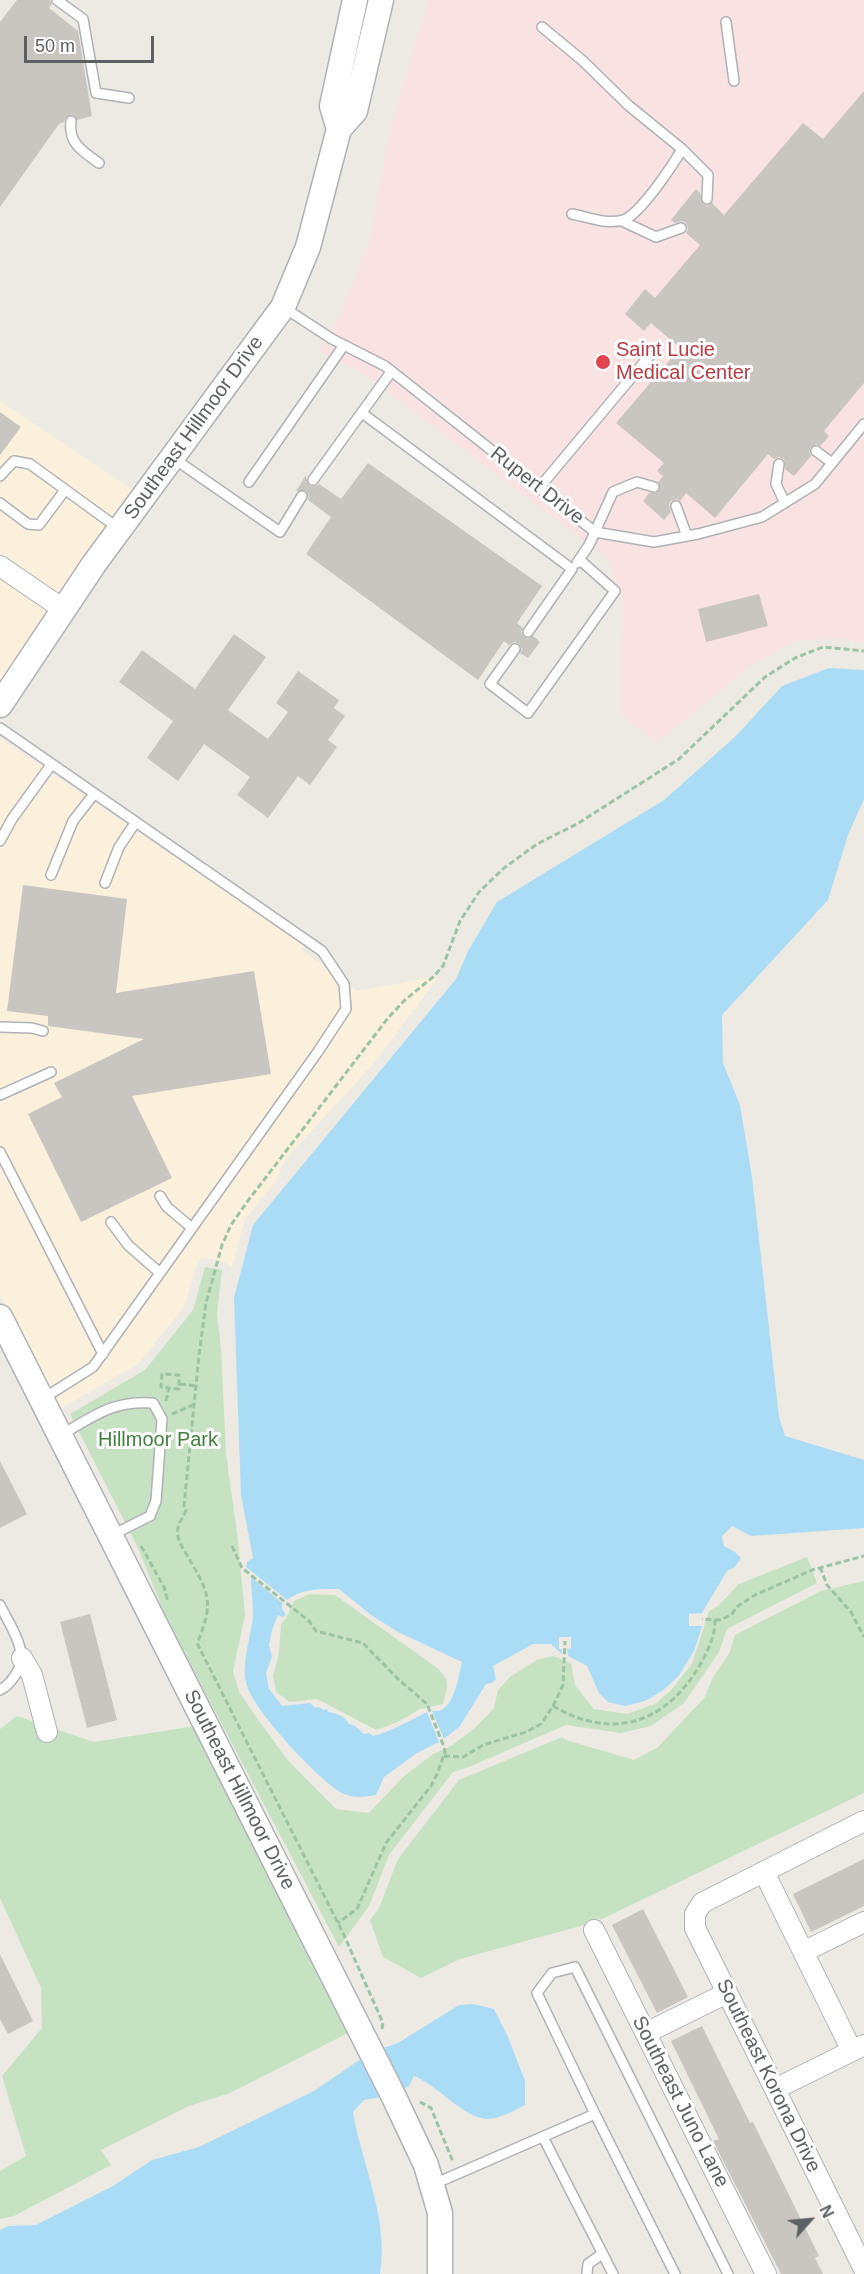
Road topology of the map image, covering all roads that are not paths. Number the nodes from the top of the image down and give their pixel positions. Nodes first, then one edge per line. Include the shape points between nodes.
1 (57, 0) edge
2 (355, 0) edge
3 (381, 0) edge
4 (726, 22) dead end
5 (542, 27) dead end
6 (734, 81) dead end
7 (129, 98) dead end
8 (71, 121) dead end
9 (339, 129) junction
10 (682, 149) junction
11 (99, 163) dead end
12 (707, 199) dead end
13 (572, 214) dead end
14 (622, 220) junction
15 (681, 228) dead end
16 (283, 307) junction
17 (344, 345) junction
18 (656, 348) dead end
19 (392, 372) junction
20 (362, 412) junction
21 (864, 424) edge
22 (816, 451) dead end
23 (173, 458) junction
24 (832, 463) junction
25 (779, 464) dead end
26 (0, 476) edge
27 (313, 480) dead end
28 (249, 482) dead end
29 (654, 487) dead end
30 (539, 488) junction
31 (65, 490) junction
32 (302, 496) dead end
33 (0, 503) edge
34 (784, 503) junction
35 (676, 506) dead end
36 (120, 529) junction
37 (595, 532) junction
38 (687, 536) junction
39 (580, 560) junction
40 (0, 566) edge
41 (572, 569) junction
42 (63, 609) junction
43 (528, 632) dead end
44 (515, 649) dead end
45 (0, 705) edge
46 (0, 728) edge
47 (51, 765) junction
48 (94, 794) junction
49 (135, 823) junction
50 (0, 841) edge
51 (51, 875) dead end
52 (105, 883) dead end
53 (0, 1027) edge
54 (44, 1031) dead end
55 (51, 1072) dead end
56 (0, 1095) edge
57 (0, 1152) edge
58 (160, 1196) dead end
59 (111, 1222) dead end
60 (192, 1228) junction
61 (160, 1273) junction
62 (0, 1317) edge
63 (103, 1354) junction
64 (42, 1400) junction
65 (60, 1436) junction
66 (110, 1536) junction
67 (0, 1605) edge
68 (4, 1625) edge
69 (22, 1658) junction
70 (0, 1690) edge
71 (47, 1732) dead end
72 (864, 1821) edge
73 (764, 1872) junction
74 (864, 1922) edge
75 (594, 1930) dead end
76 (803, 1952) junction
77 (727, 1993) junction
78 (646, 2033) junction
79 (858, 2048) edge
80 (775, 2089) junction
81 (595, 2114) junction
82 (543, 2137) junction
83 (432, 2185) junction
84 (603, 2254) junction
85 (864, 2269) edge
86 (761, 2272) edge
87 (440, 2274) edge
88 (587, 2274) edge
89 (612, 2274) edge
90 (675, 2274) edge
91 (728, 2274) edge

1 - 7 lane via 83,19 93,95
2 - 9 street, Southeast Hillmoor Drive via 332,106
3 - 9 street, Southeast Hillmoor Drive via 355,111
4 - 6 lane
5 - 10 lane
8 - 11 lane via 70,132 76,147
9 - 16 street, Southeast Hillmoor Drive via 308,247
10 - 12 lane via 708,175
10 - 14 lane via 634,214
13 - 14 lane via 610,222
14 - 15 lane via 656,237
16 - 17 lane, Rupert Drive
16 - 23 street, Southeast Hillmoor Drive
17 - 19 lane, Rupert Drive
17 - 28 lane
18 - 30 lane
19 - 20 lane
19 - 30 lane, Rupert Drive
20 - 27 lane
20 - 41 lane
21 - 24 lane, Rupert Drive
22 - 24 lane
23 - 32 lane via 280,532
23 - 36 street, Southeast Hillmoor Drive
24 - 34 lane, Rupert Drive via 815,484
25 - 34 lane via 776,484
26 - 31 lane via 14,461 30,464
29 - 37 lane via 636,482 613,492
30 - 37 lane, Rupert Drive
31 - 33 lane via 39,525 28,524
31 - 36 lane
34 - 38 lane, Rupert Drive via 762,517
35 - 38 lane
36 - 42 street, Southeast Hillmoor Drive
37 - 38 lane, Rupert Drive via 654,542
37 - 39 lane
39 - 41 lane
39 - 44 lane via 615,591 528,713 490,684
40 - 42 street
41 - 43 lane
42 - 45 street, Southeast Hillmoor Drive
46 - 47 lane
47 - 48 lane
47 - 50 lane
48 - 49 lane
48 - 51 lane via 73,821
49 - 52 lane via 119,848
49 - 60 lane via 322,951 344,984 346,1009
53 - 54 lane
55 - 56 lane
57 - 63 lane
58 - 60 lane
59 - 61 lane via 128,1245
60 - 61 lane
61 - 63 lane
62 - 64 street, Southeast Hillmoor Drive
63 - 64 lane via 93,1367
64 - 65 street, Southeast Hillmoor Drive
65 - 66 street, Southeast Hillmoor Drive
65 - 66 lane via 100,1412 134,1401 153,1403 162,1419 156,1501 150,1516
66 - 83 street, Southeast Hillmoor Drive via 404,2098
67 - 68 lane
68 - 69 lane via 21,1647
69 - 70 lane via 19,1671
69 - 71 street via 32,1675
72 - 73 street
73 - 76 street
73 - 77 street, Southeast Korona Drive via 702,1903 695,1914 694,1928
74 - 76 street
75 - 78 street, Southeast Juno Lane
76 - 79 street
77 - 78 street
77 - 80 street, Southeast Korona Drive
78 - 86 street, Southeast Juno Lane
79 - 80 street
80 - 85 street, Southeast Korona Drive
81 - 82 lane
81 - 90 lane
81 - 91 lane via 537,1993 552,1973 575,1967
82 - 83 lane
82 - 84 lane
83 - 87 street, Southeast Hillmoor Drive via 440,2213
84 - 88 lane via 588,2264
84 - 89 lane

